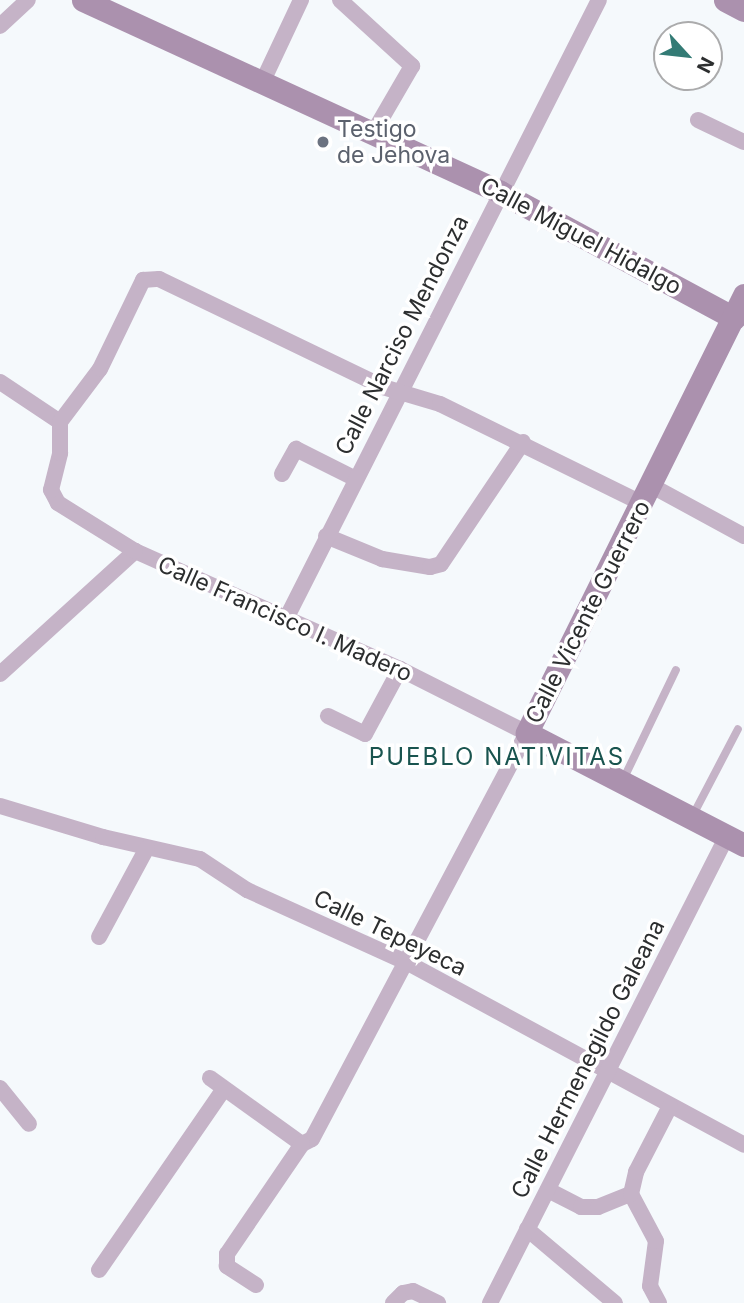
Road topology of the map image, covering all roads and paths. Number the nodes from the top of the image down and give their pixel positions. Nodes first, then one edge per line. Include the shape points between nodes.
1 (28, 0) edge
2 (83, 0) edge
3 (301, 0) edge
4 (340, 0) edge
5 (599, 0) edge
6 (725, 0) edge
7 (744, 10) edge
8 (0, 26) edge
9 (261, 85) junction
10 (698, 120) dead end
11 (373, 133) junction
12 (744, 142) edge
13 (500, 192) junction
14 (744, 295) edge
15 (739, 320) edge
16 (0, 382) edge
17 (399, 390) junction
18 (60, 422) junction
19 (523, 443) junction
20 (282, 474) dead end
21 (354, 478) junction
22 (648, 495) junction
23 (326, 536) junction
24 (744, 536) edge
25 (135, 551) junction
26 (287, 617) junction
27 (400, 669) junction
28 (676, 670) dead end
29 (0, 674) edge
30 (328, 716) dead end
31 (738, 729) dead end
32 (527, 733) junction
33 (622, 783) junction
34 (0, 806) edge
35 (691, 818) junction
36 (735, 841) edge
37 (147, 848) junction
38 (99, 937) dead end
39 (408, 963) junction
40 (607, 1073) junction
41 (210, 1078) dead end
42 (0, 1088) edge
43 (224, 1089) junction
44 (670, 1106) junction
45 (29, 1124) dead end
46 (307, 1141) junction
47 (744, 1145) edge
48 (548, 1190) junction
49 (631, 1194) junction
50 (527, 1228) junction
51 (99, 1270) dead end
52 (256, 1284) dead end
53 (493, 1302) edge
54 (393, 1303) edge
55 (438, 1303) edge
56 (615, 1303) edge
57 (659, 1303) edge

1 - 8 street
2 - 9 street, Calle Miguel Hidalgo
3 - 9 street
4 - 11 street via 412,66
5 - 13 street, Calle Narciso Mendonza
6 - 7 street
9 - 11 street, Calle Miguel Hidalgo
10 - 12 street
11 - 13 street, Calle Miguel Hidalgo
13 - 15 street, Calle Miguel Hidalgo
13 - 17 street, Calle Narciso Mendonza
14 - 15 street, Calle Vicente Guerrero
15 - 22 street, Calle Vicente Guerrero
16 - 18 street
17 - 18 street via 149,276 100,369
17 - 19 street
17 - 21 street, Calle Narciso Mendonza
18 - 25 street, Calle Francisco I. Madero via 54,498
19 - 22 street
19 - 23 street via 441,564 430,567 382,559
20 - 21 street via 296,449
21 - 23 street, Calle Narciso Mendonza
22 - 24 street
22 - 32 street, Calle Vicente Guerrero
23 - 26 street, Calle Narciso Mendonza
25 - 26 street, Calle Francisco I. Madero
25 - 29 street
26 - 27 street, Calle Francisco I. Madero
27 - 30 street via 365,734
27 - 32 street, Calle Francisco I. Madero
28 - 33 lane
31 - 35 lane
32 - 33 street, Calle Francisco I. Madero
32 - 39 street, Calle Vicente Guerrero
33 - 35 street, Calle Francisco I. Madero
34 - 37 street, Calle Tepeyeca
35 - 36 street, Calle Francisco I. Madero
36 - 40 street, Calle Hermenegildo Galeana
37 - 38 street
37 - 39 street, Calle Tepeyeca via 200,859 247,890
39 - 40 street, Calle Tepeyeca
39 - 46 street, Calle Vicente Guerrero
40 - 44 street, Calle Tepeyeca
40 - 48 street, Calle Hermenegildo Galeana
41 - 43 street
42 - 45 street
43 - 46 street
43 - 51 street
44 - 47 street, Calle Tepeyeca
44 - 49 street via 636,1172
46 - 52 street, Calle Vicente Guerrero via 227,1254 226,1266
48 - 49 street via 581,1207 598,1208
48 - 50 street, Calle Hermenegildo Galeana
49 - 57 street via 656,1241 650,1286
50 - 53 street, Calle Hermenegildo Galeana
50 - 56 street
54 - 55 street via 413,1291

